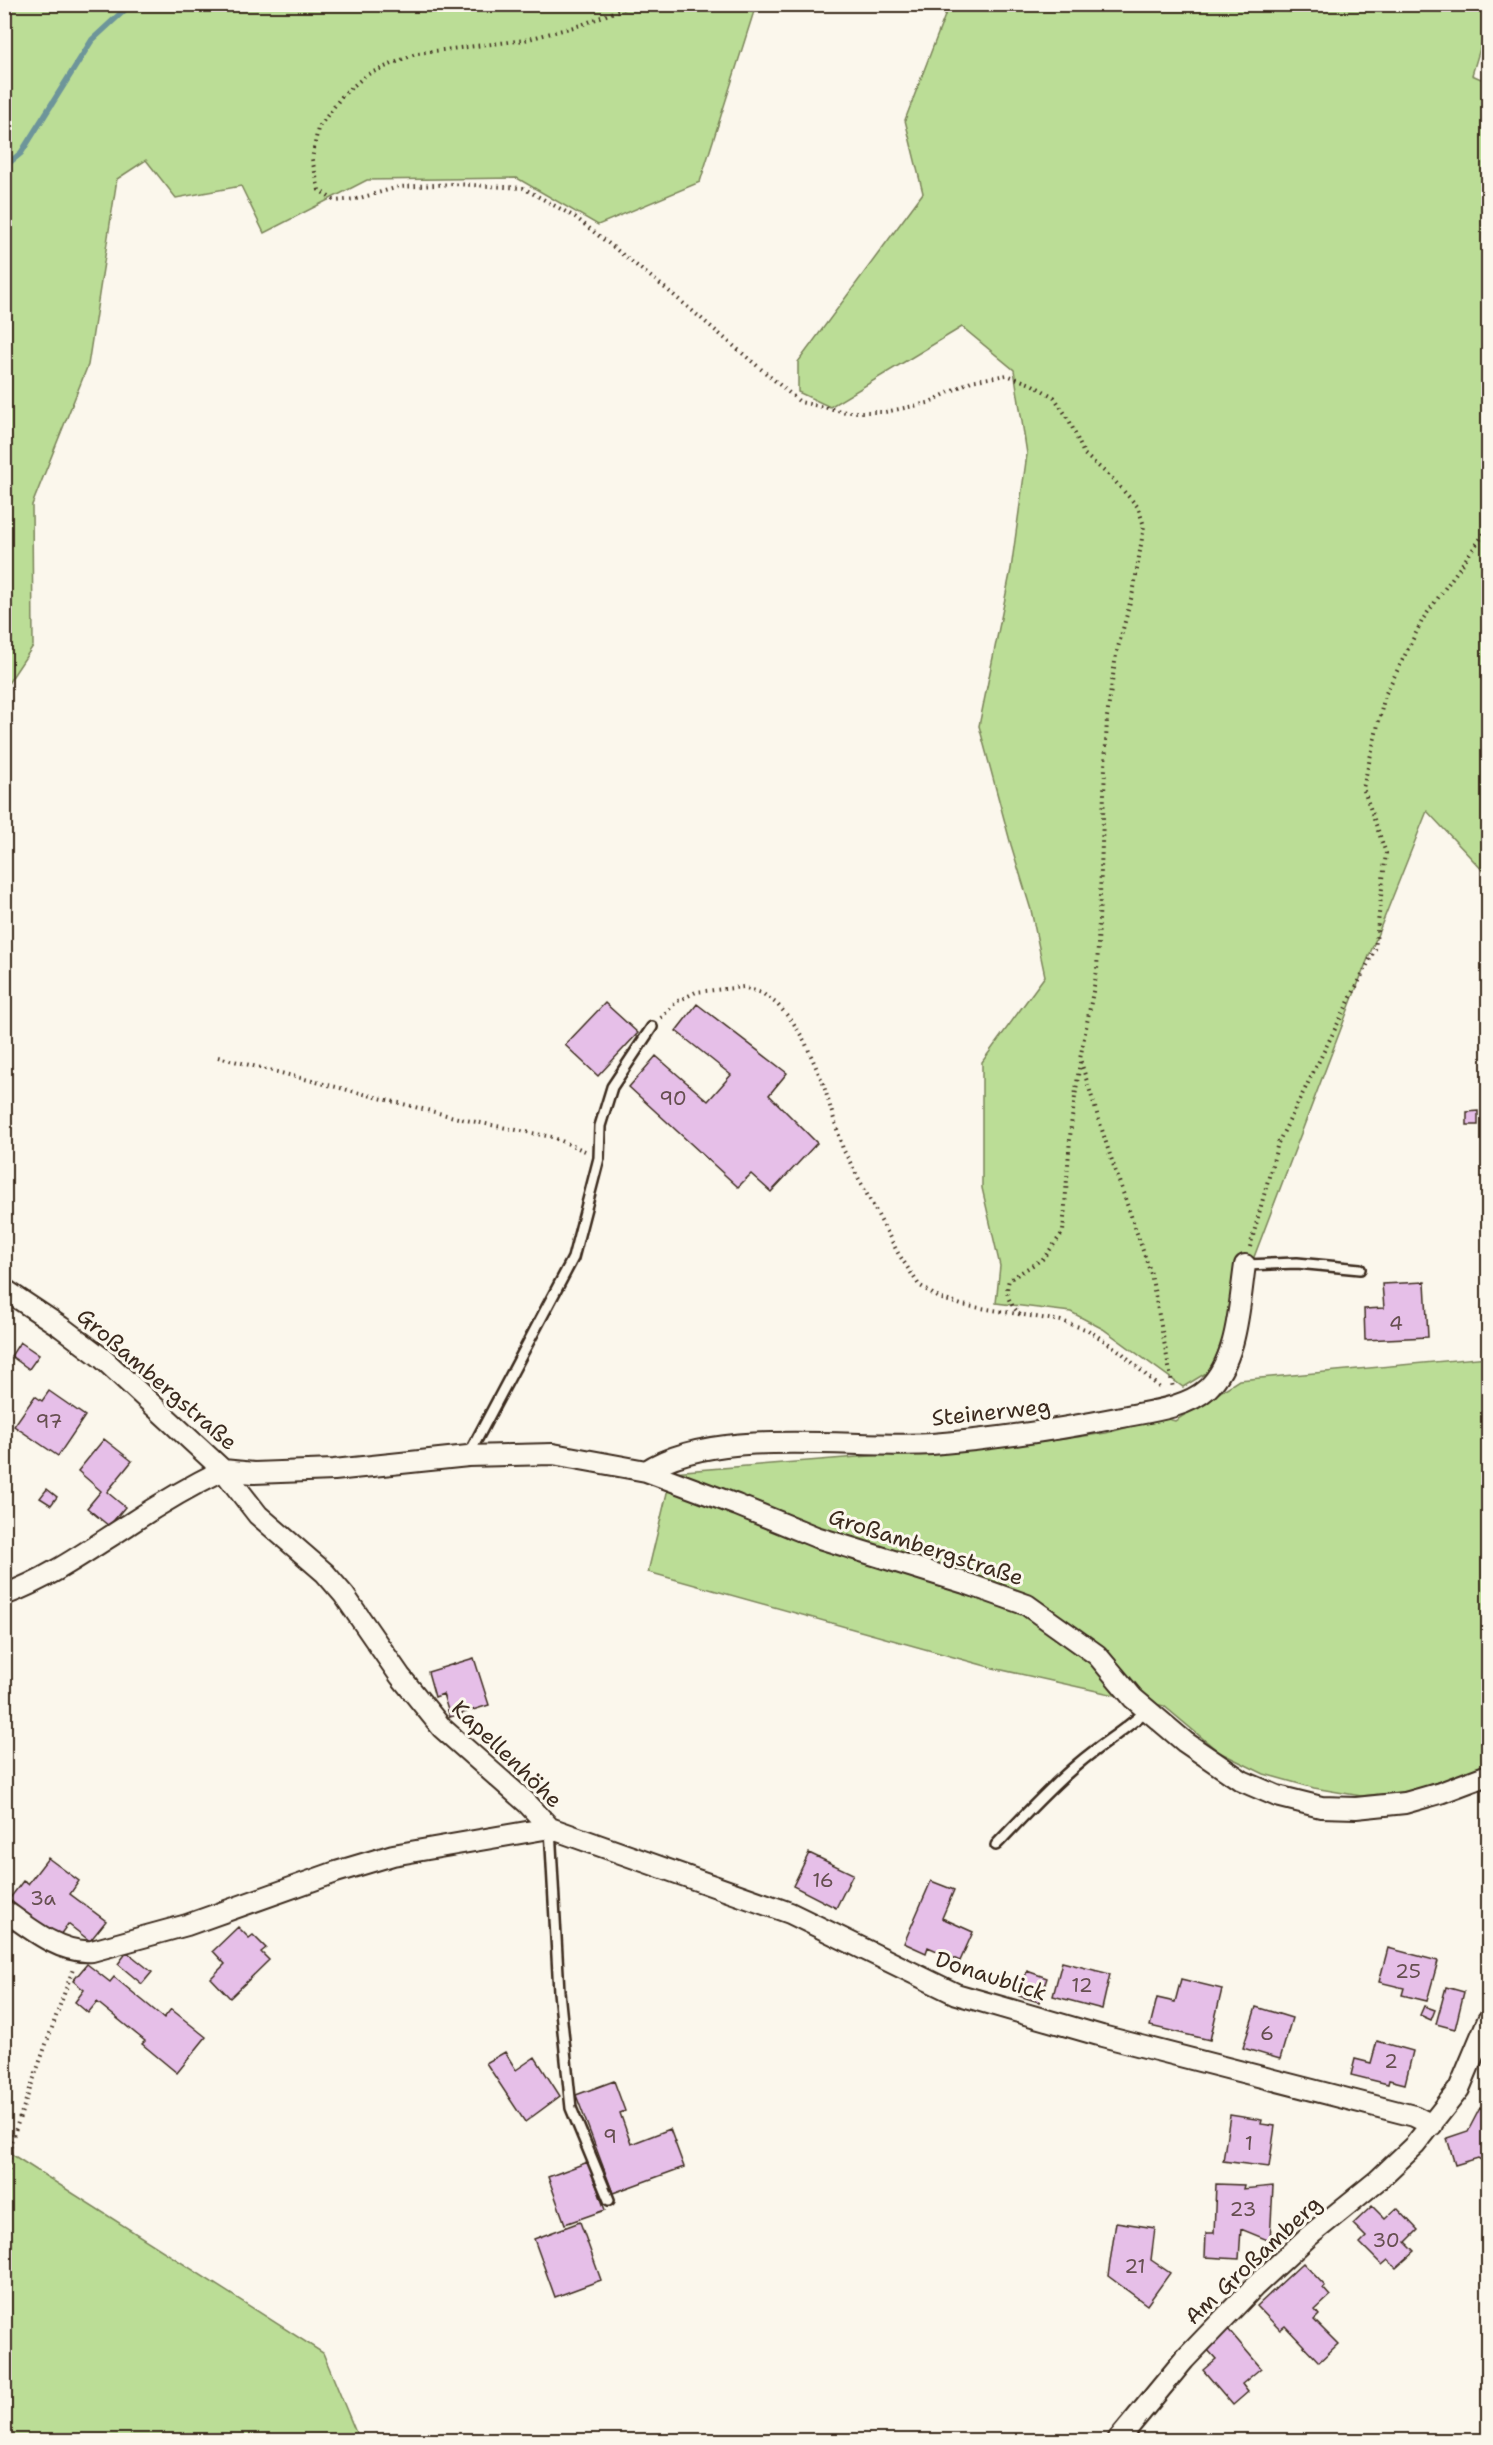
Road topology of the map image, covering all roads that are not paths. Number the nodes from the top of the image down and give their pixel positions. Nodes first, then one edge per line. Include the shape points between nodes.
1 (652, 1027) road end
2 (1245, 1265) joint
3 (1360, 1269) dead end
4 (4, 1289) edge
5 (468, 1456) junction
6 (224, 1470) junction
7 (646, 1472) junction
8 (4, 1595) edge
9 (1148, 1709) junction
10 (1488, 1775) edge
11 (550, 1828) junction
12 (996, 1845) dead end
13 (4, 1910) edge
14 (1488, 2020) edge
15 (1432, 2125) junction
16 (609, 2200) dead end
17 (1118, 2440) edge

1 - 5 lane via 612,1087 600,1126 599,1158 573,1258
2 - 3 lane via 1296,1263
2 - 7 street, Steinerweg via 1226,1363 1206,1390 1176,1406 1057,1430 930,1444 771,1443 718,1447 662,1460
4 - 6 street, Großambergstraße via 102,1358
5 - 6 street, Großambergstraße via 334,1470
5 - 7 street, Großambergstraße via 553,1454
6 - 8 street via 48,1576
6 - 11 street, Kapellenhöhe via 258,1515 312,1560 338,1588 442,1728
7 - 9 street, Großambergstraße via 816,1537 1027,1605 1096,1655 1133,1698
9 - 10 street, Großambergstraße via 1185,1742 1242,1780 1277,1796 1321,1807 1406,1803
9 - 12 lane via 1078,1764
11 - 13 street, Kapellenhöhe via 393,1855 187,1925 80,1952 65,1948
11 - 15 street, Donaublick via 790,1913 956,1994 1102,2036 1414,2116
11 - 16 lane via 559,1992 571,2108
14 - 15 street, Am Großamberg via 1459,2089
15 - 17 street, Am Großamberg via 1378,2180 1254,2287 1184,2360

